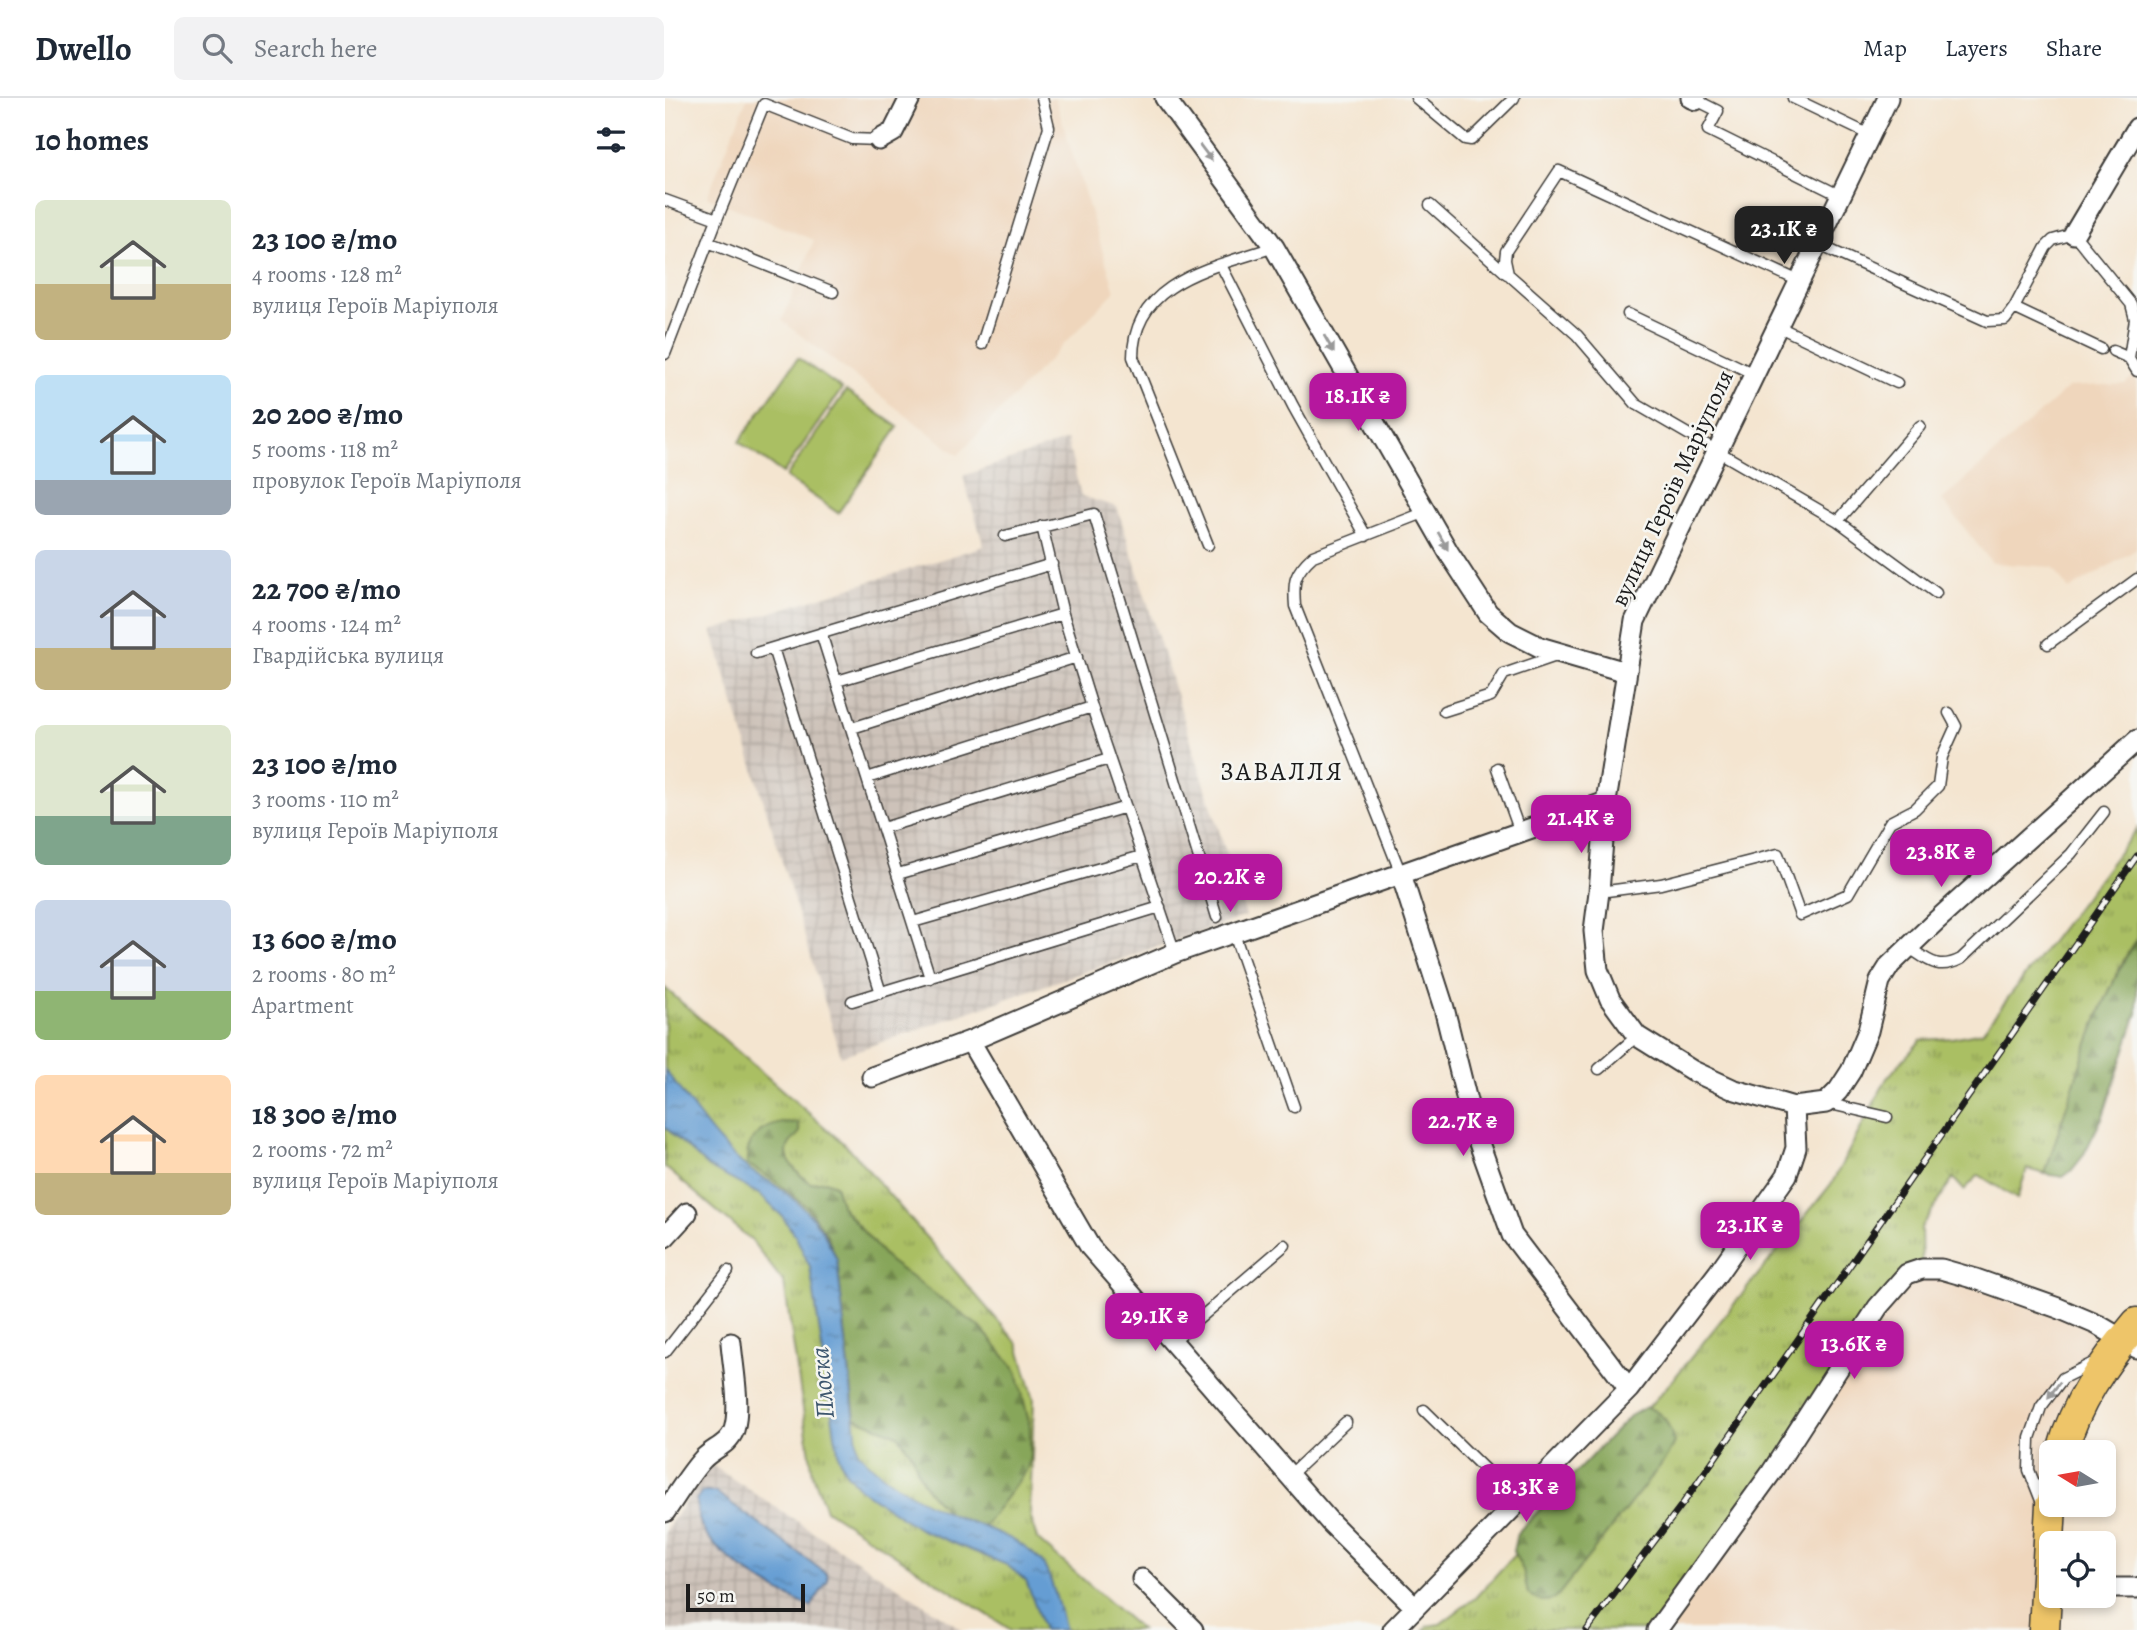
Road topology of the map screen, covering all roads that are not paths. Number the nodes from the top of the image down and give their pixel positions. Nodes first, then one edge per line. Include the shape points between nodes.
1 (910, 98) edge
2 (1042, 98) edge
3 (1165, 98) edge
4 (1416, 98) edge
5 (1514, 98) edge
6 (1793, 98) edge
7 (1888, 98) edge
8 (1693, 99) edge
9 (2137, 128) edge
10 (1870, 135) junction
11 (879, 140) joint
12 (1840, 196) junction
13 (665, 200) edge
14 (1430, 205) dead end
15 (717, 219) junction
16 (2074, 234) junction
17 (708, 242) junction
18 (1817, 244) junction
19 (1274, 247) junction
20 (1221, 265) junction
21 (1507, 274) junction
22 (1799, 281) junction
23 (833, 292) dead end
24 (2014, 308) junction
25 (1628, 314) dead end
26 (1777, 326) junction
27 (982, 344) dead end
28 (2101, 349) dead end
29 (2113, 351) dead end
30 (665, 354) edge
31 (2129, 358) junction
32 (2137, 371) edge
33 (1754, 374) junction
34 (1897, 383) dead end
35 (1920, 426) dead end
36 (1716, 452) junction
37 (1426, 512) junction
38 (1838, 521) junction
39 (1042, 526) junction
40 (1005, 536) dead end
41 (1366, 536) junction
42 (1208, 545) dead end
43 (1052, 564) junction
44 (2137, 579) edge
45 (1936, 593) dead end
46 (1063, 614) junction
47 (821, 633) junction
48 (2048, 644) dead end
49 (773, 648) junction
50 (756, 653) dead end
51 (1563, 654) junction
52 (1077, 657) junction
53 (1626, 672) junction
54 (838, 681) junction
55 (1092, 707) junction
56 (1444, 711) dead end
57 (1949, 713) dead end
58 (852, 728) junction
59 (2137, 740) edge
60 (1109, 759) junction
61 (1497, 768) dead end
62 (867, 778) junction
63 (1606, 802) junction
64 (1126, 807) junction
65 (2104, 812) dead end
66 (884, 828) junction
67 (1520, 832) junction
68 (1142, 856) junction
69 (898, 874) junction
70 (1401, 874) junction
71 (1599, 892) junction
72 (1160, 907) junction
73 (1217, 917) dead end
74 (913, 922) junction
75 (1234, 934) junction
76 (1908, 947) junction
77 (1175, 953) junction
78 (930, 978) junction
79 (881, 993) junction
80 (852, 1001) dead end
81 (1637, 1036) junction
82 (970, 1041) junction
83 (1599, 1069) dead end
84 (872, 1077) dead end
85 (1826, 1103) junction
86 (1294, 1107) dead end
87 (1794, 1107) junction
88 (1887, 1117) dead end
89 (687, 1213) dead end
90 (665, 1237) edge
91 (1286, 1245) dead end
92 (728, 1271) dead end
93 (2127, 1341) edge
94 (1172, 1342) junction
95 (731, 1343) dead end
96 (665, 1352) edge
97 (1629, 1389) junction
98 (1425, 1410) dead end
99 (1346, 1422) dead end
100 (2066, 1440) edge
101 (1289, 1476) junction
102 (2039, 1498) edge
103 (1518, 1502) junction
104 (665, 1512) edge
105 (1142, 1579) dead end
106 (2116, 1588) edge
107 (2137, 1588) edge
108 (1415, 1607) junction
109 (2046, 1608) edge
110 (2056, 1608) edge
111 (1193, 1630) edge
112 (1393, 1630) edge
113 (1657, 1630) edge
114 (2044, 1630) edge
115 (2059, 1630) edge

1 - 11 street via 893,132
2 - 27 lane via 1049,127
3 -> 19 street
4 - 5 lane via 1465,139 1471,139
6 - 10 lane
7 - 10 street, вулиця Героїв Маріуполя
8 - 12 lane via 1718,111 1708,130
9 - 16 street
10 - 12 street, вулиця Героїв Маріуполя
11 - 15 lane via 852,139 764,104
12 - 18 street, вулиця Героїв Маріуполя
13 - 15 lane
14 - 21 lane
15 - 17 lane
16 - 24 lane via 2046,247
16 - 31 lane via 2131,304 2135,319
17 - 23 lane
17 - 30 lane
18 - 22 street, вулиця Героїв Маріуполя
18 - 24 lane via 1987,321 2005,320
19 - 20 lane
19 -> 37 street
20 - 41 lane
20 - 42 lane via 1180,279 1162,292 1133,341 1133,357
21 - 22 lane via 1506,251 1559,171
21 - 36 lane via 1577,335 1636,404
22 - 26 street, вулиця Героїв Маріуполя
24 - 28 lane
25 - 33 lane
26 - 33 street, вулиця Героїв Маріуполя
26 - 34 lane
29 - 31 lane
31 - 32 lane
33 - 36 street, вулиця Героїв Маріуполя
35 - 38 lane
36 - 38 lane
36 - 53 street, вулиця Героїв Маріуполя via 1635,621
37 - 41 lane
37 -> 51 street via 1488,613 1521,639
38 - 45 lane
39 - 40 lane
39 - 43 lane
39 - 73 lane via 1094,514
41 - 70 lane via 1313,556 1300,568 1293,586 1295,606
43 - 46 lane
43 - 47 lane
44 - 48 lane
46 - 52 lane
46 - 54 lane
47 - 49 lane
47 - 54 lane
49 - 50 lane
49 - 79 lane
51 - 53 street
51 - 56 lane via 1504,674 1491,696
52 - 55 lane
52 - 58 lane
53 - 63 street, вулиця Героїв Маріуполя
54 - 58 lane
55 - 60 lane
55 - 62 lane
57 - 71 lane via 1956,726 1943,757 1938,786 1915,809 1890,822 1848,894 1800,915 1778,854 1661,884
58 - 62 lane
59 - 76 street
60 - 64 lane
60 - 66 lane
61 - 67 lane
62 - 66 lane
63 - 67 street
63 - 71 street, вулиця Героїв Маріуполя
64 - 68 lane
64 - 69 lane
65 - 76 lane via 2071,854 1961,958 1951,964 1932,963
66 - 69 lane
67 - 70 street
68 - 72 lane
68 - 74 lane
69 - 74 lane
70 - 75 street
70 - 97 street via 1444,1008 1474,1129 1511,1235
71 - 81 street, вулиця Героїв Маріуполя via 1594,931 1598,970 1610,999
72 - 77 lane
72 - 78 lane
74 - 78 lane
75 - 77 street
75 - 86 lane
76 - 85 street via 1883,975 1851,1071
77 - 82 street
78 - 79 lane
79 - 80 lane
81 - 83 lane
81 - 87 street, вулиця Героїв Маріуполя via 1732,1089
82 - 84 street
82 - 94 street via 1090,1247
85 - 87 street, вулиця Героїв Маріуполя
85 - 88 lane
87 - 97 street via 1796,1148 1787,1175
89 - 90 street
91 - 94 lane
92 - 96 lane
93 - 100 main road via 2088,1390
93 -> 102 lane via 2063,1378 2041,1407 2030,1438 2029,1470
93 - 113 street via 2058,1308 1976,1279 1941,1269 1907,1274 1878,1307 1771,1473
94 - 101 street
95 - 104 street via 737,1418 733,1431 726,1444 701,1461
97 - 103 street
98 - 103 lane
99 - 101 lane
101 - 108 street
103 - 108 street
105 - 111 street
106 - 107 street
108 - 112 street
109 - 114 main road
110 - 115 main road

